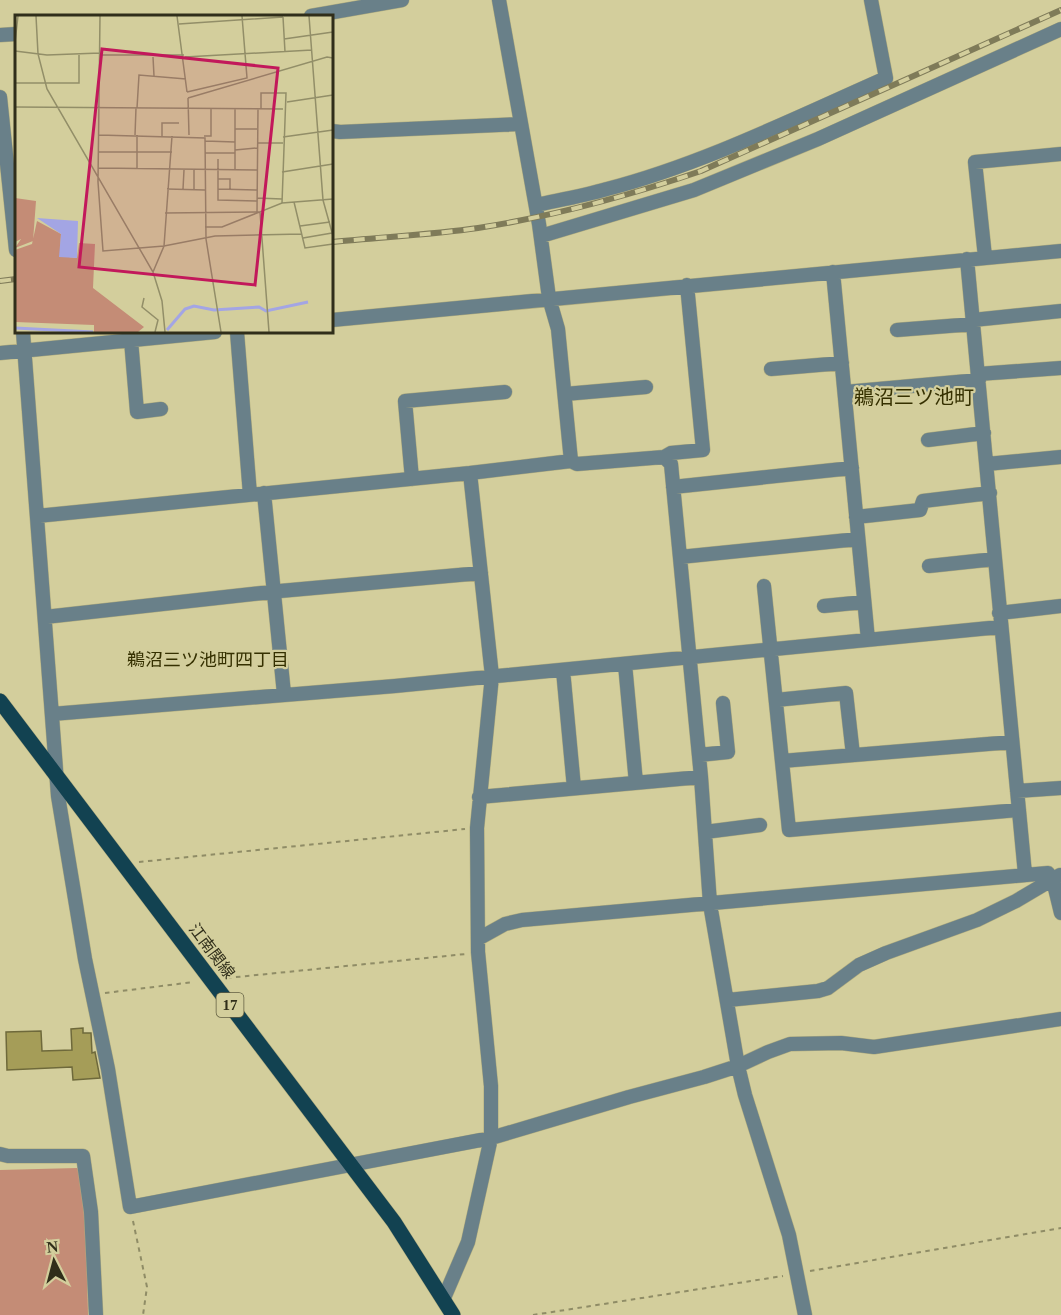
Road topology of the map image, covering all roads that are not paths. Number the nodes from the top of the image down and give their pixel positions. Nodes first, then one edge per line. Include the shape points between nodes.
1 (402, 0) edge
2 (499, 0) edge
3 (871, 0) edge
4 (381, 2) edge
5 (316, 15) edge
6 (1061, 28) edge
7 (15, 34) edge
8 (0, 35) edge
9 (0, 97) edge
10 (521, 124) junction
11 (333, 131) edge
12 (1061, 154) edge
13 (536, 205) junction
14 (541, 236) junction
15 (15, 240) edge
16 (1061, 251) edge
17 (985, 257) junction
18 (967, 259) junction
19 (833, 272) junction
20 (687, 285) junction
21 (549, 298) junction
22 (1061, 311) edge
23 (333, 320) edge
24 (973, 322) junction
25 (897, 330) dead end
26 (23, 333) edge
27 (204, 333) edge
28 (237, 333) edge
29 (131, 340) junction
30 (24, 351) junction
31 (0, 353) edge
32 (842, 363) junction
33 (1061, 368) edge
34 (771, 369) dead end
35 (979, 377) junction
36 (646, 387) dead end
37 (505, 392) dead end
38 (844, 392) junction
39 (565, 394) junction
40 (161, 409) dead end
41 (984, 433) junction
42 (928, 440) dead end
43 (664, 457) junction
44 (1061, 457) edge
45 (571, 461) junction
46 (987, 464) junction
47 (852, 468) junction
48 (470, 473) junction
49 (412, 479) junction
50 (673, 487) junction
51 (990, 493) junction
52 (257, 494) junction
53 (37, 516) junction
54 (856, 517) junction
55 (858, 539) junction
56 (680, 558) junction
57 (995, 559) junction
58 (929, 566) dead end
59 (481, 573) junction
60 (764, 586) dead end
61 (274, 592) junction
62 (864, 602) junction
63 (824, 606) dead end
64 (1061, 606) edge
65 (45, 617) junction
66 (1000, 620) junction
67 (868, 640) junction
68 (771, 649) junction
69 (689, 658) junction
70 (625, 664) junction
71 (563, 670) junction
72 (492, 676) junction
73 (284, 694) junction
74 (0, 700) edge
75 (776, 700) junction
76 (723, 703) dead end
77 (52, 714) junction
78 (1012, 742) junction
79 (699, 755) junction
80 (853, 755) junction
81 (782, 761) junction
82 (56, 776) junction
83 (701, 777) junction
84 (636, 783) junction
85 (574, 788) junction
86 (1061, 788) edge
87 (1017, 791) junction
88 (478, 797) junction
89 (1018, 810) junction
90 (760, 825) dead end
91 (705, 832) junction
92 (1025, 874) junction
93 (1057, 877) edge
94 (710, 904) junction
95 (1061, 913) edge
96 (478, 946) junction
97 (728, 1000) junction
98 (1061, 1019) edge
99 (738, 1066) junction
100 (492, 1138) junction
101 (0, 1154) edge
102 (351, 1165) junction
103 (444, 1298) junction
104 (96, 1315) edge
105 (453, 1315) edge
106 (805, 1315) edge

1 - 4 street
2 - 10 street
3 - 13 street via 886,78 666,171
4 - 5 street
6 - 14 street via 818,139 704,186
7 - 8 street
9 - 15 street
10 - 11 street
10 - 13 street
12 - 17 street via 975,162
13 - 14 street
14 - 21 street
16 - 17 street
17 - 18 street
18 - 19 street
18 - 24 street
19 - 20 street
19 - 32 street
20 - 21 street
20 - 43 street via 703,450
21 - 23 street
21 - 39 street via 558,329
22 - 24 street
24 - 25 street
24 - 35 street
26 - 30 street
27 - 29 street
28 - 52 street
29 - 30 street
29 - 40 street via 137,412
30 - 31 street
30 - 53 street
32 - 34 street
32 - 38 street
33 - 35 street
35 - 38 street
35 - 41 street
36 - 39 street
37 - 49 street via 405,401
38 - 47 street
39 - 45 street
41 - 42 street
41 - 46 street
43 - 45 street via 577,464
43 - 50 street via 671,464
44 - 46 street
45 - 48 street
46 - 51 street
47 - 50 street
47 - 54 street
48 - 49 street
48 - 59 street
49 - 52 street
50 - 56 street
51 - 54 street via 923,501 921,510
51 - 57 street
52 - 53 street
52 - 61 street
53 - 65 street
54 - 55 street
55 - 56 street
55 - 62 street
56 - 69 street
57 - 58 street
57 - 66 street
59 - 61 street
59 - 72 street
60 - 68 street
61 - 65 street
61 - 73 street
62 - 63 street
62 - 67 street
64 - 66 street
65 - 77 street
66 - 67 street
66 - 78 street
67 - 68 street
68 - 69 street
68 - 75 street
69 - 70 street
69 - 79 street
70 - 71 street
70 - 84 street
71 - 72 street
71 - 85 street
72 - 73 street
72 - 88 street
73 - 77 street
74 - 82 main road, 江南関線 / 17
75 - 80 street via 846,693
75 - 81 street
76 - 79 street via 728,752
77 - 82 street
78 - 80 street
78 - 87 street
79 - 83 street
80 - 81 street
81 - 89 street via 789,830
82 - 102 main road, 江南関線 / 17
82 - 102 street via 130,1207
83 - 84 street
83 - 91 street
84 - 85 street
85 - 88 street
86 - 87 street
87 - 89 street
88 - 96 street
89 - 92 street
90 - 91 street
91 - 94 street
92 - 93 street via 1048,873
92 - 94 street
93 - 95 street
93 - 97 street via 977,920 859,964 828,988
94 - 96 street via 522,920 506,924
94 - 97 street
96 - 100 street
97 - 99 street
98 - 99 street via 874,1047 790,1044
99 - 100 street
99 - 106 street via 798,1273
100 - 102 street
100 - 103 street via 468,1242
101 - 104 street via 83,1156 92,1212
102 - 103 main road, 江南関線 / 17
103 - 105 main road, 江南関線 / 17

